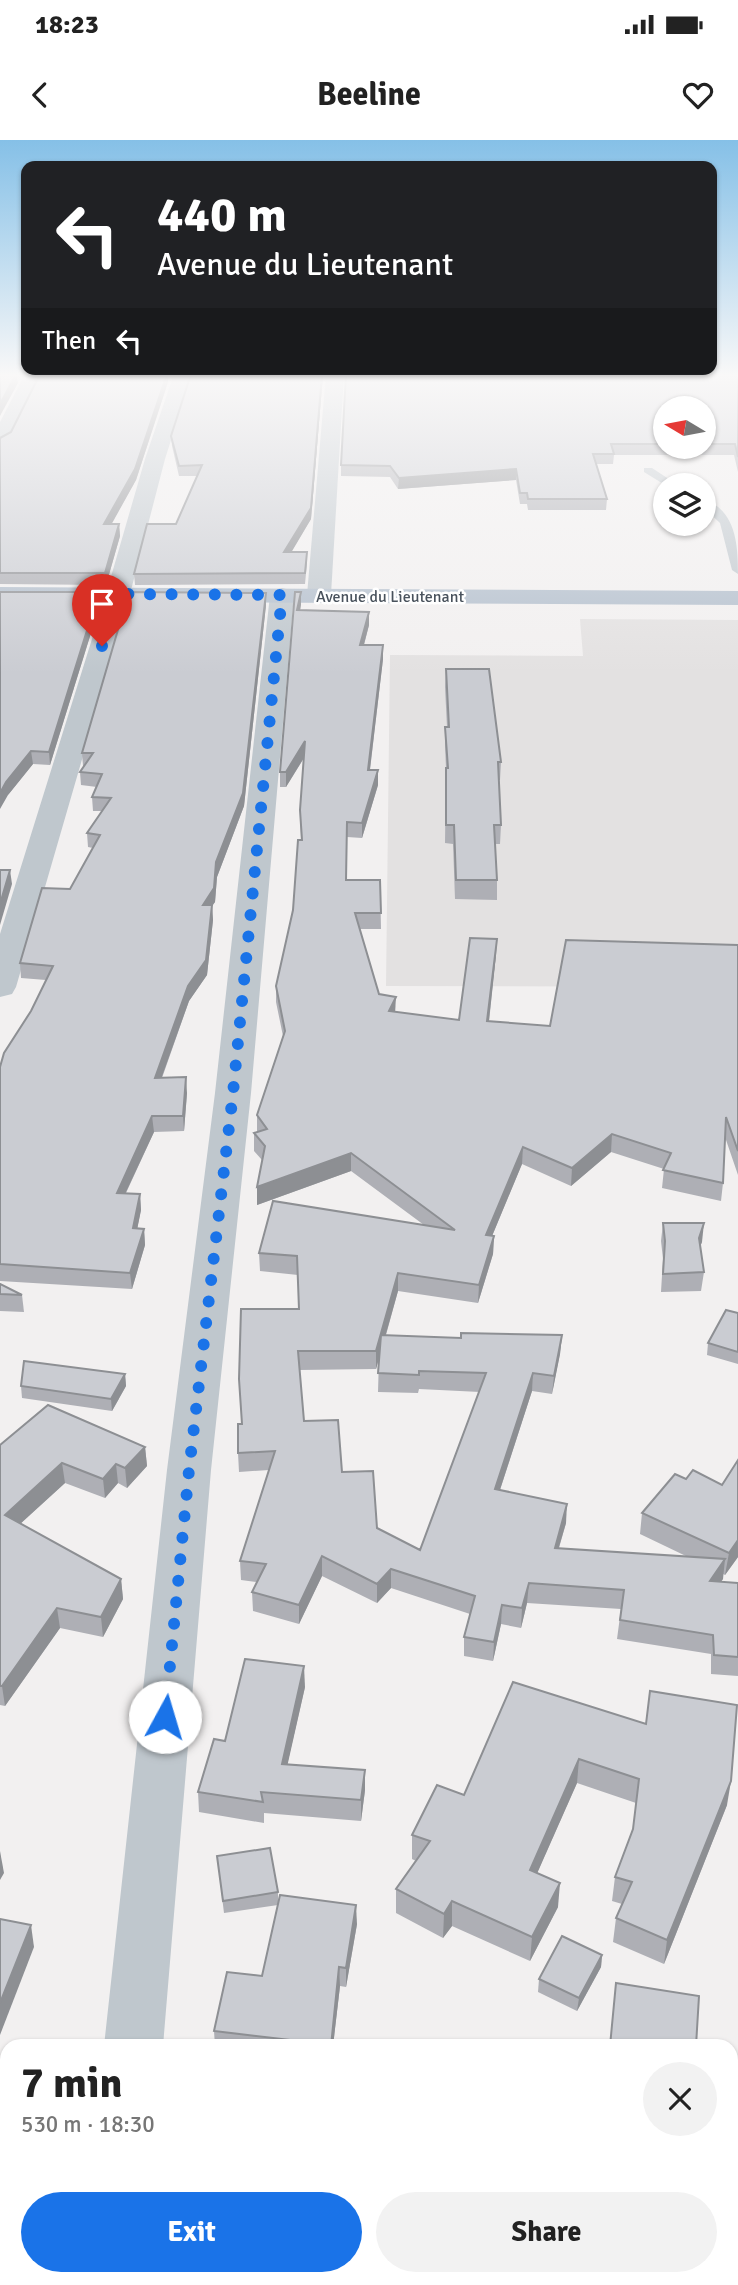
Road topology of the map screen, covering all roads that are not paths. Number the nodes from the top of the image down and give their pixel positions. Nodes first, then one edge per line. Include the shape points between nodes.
1 (151, 474) edge
2 (319, 474) edge
3 (716, 513) edge
4 (738, 570) edge
5 (0, 594) edge
6 (118, 594) junction
7 (300, 595) junction
8 (738, 598) edge
9 (0, 987) edge
10 (134, 2039) edge

1 - 6 street
2 - 7 street
3 - 4 lane via 726,522
5 - 6 main road, Avenue du Lieutenant
6 - 7 main road, Avenue du Lieutenant
6 - 9 street
7 - 8 main road, Avenue du Lieutenant
7 - 10 street via 233,1093 189,1470

